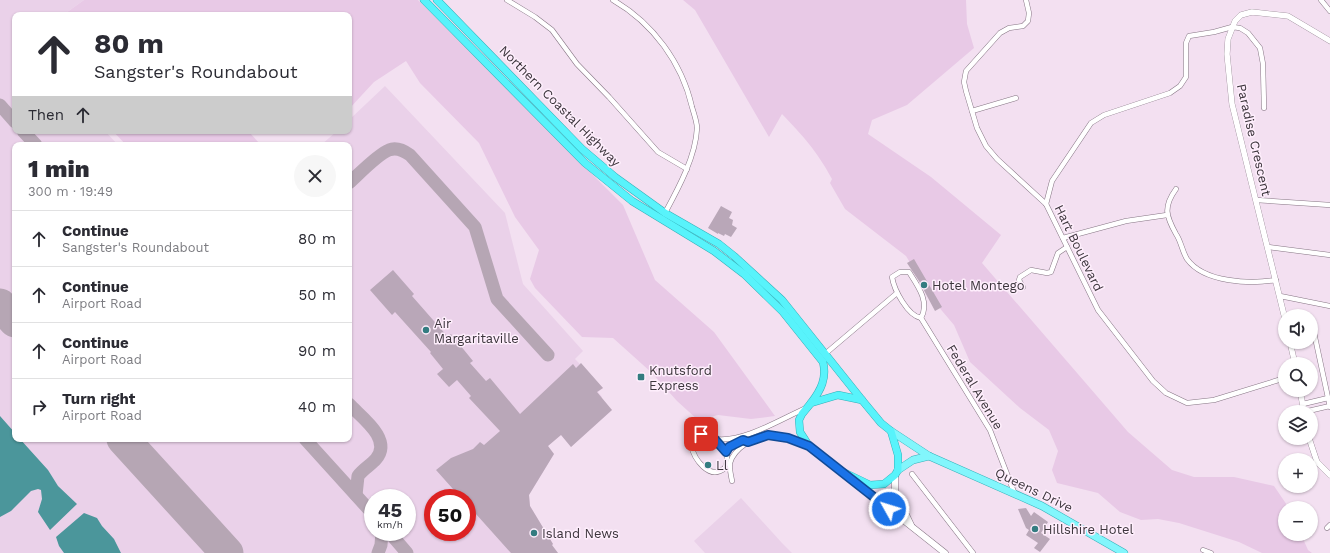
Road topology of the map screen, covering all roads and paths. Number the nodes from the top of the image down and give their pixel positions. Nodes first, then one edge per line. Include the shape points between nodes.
1 (424, 0) edge
2 (437, 0) edge
3 (507, 0) edge
4 (613, 0) edge
5 (1026, 0) edge
6 (1321, 0) edge
7 (1330, 11) edge
8 (1232, 27) junction
9 (1330, 41) edge
10 (1016, 98) dead end
11 (1264, 108) dead end
12 (972, 111) junction
13 (687, 169) junction
14 (1176, 189) dead end
15 (1256, 200) junction
16 (1046, 204) junction
17 (1330, 205) edge
18 (665, 213) junction
19 (1166, 215) junction
20 (1063, 238) junction
21 (1067, 247) junction
22 (1268, 247) junction
23 (1330, 255) edge
24 (1276, 280) junction
25 (1023, 287) dead end
26 (897, 293) junction
27 (1280, 296) junction
28 (1330, 306) edge
29 (1283, 309) edge
30 (921, 318) junction
31 (1318, 349) edge
32 (825, 354) junction
33 (1278, 380) edge
34 (1302, 397) edge
35 (1328, 398) junction
36 (862, 400) junction
37 (1303, 404) joint
38 (810, 405) junction
39 (1330, 407) edge
40 (1318, 409) edge
41 (891, 431) junction
42 (715, 439) junction
43 (748, 442) junction
44 (1311, 445) edge
45 (809, 446) junction
46 (726, 452) junction
47 (929, 456) junction
48 (841, 470) junction
49 (896, 473) junction
50 (912, 474) dead end
51 (1330, 474) edge
52 (732, 481) dead end
53 (1014, 492) junction
54 (913, 528) junction
55 (1203, 550) dead end
56 (945, 553) edge
57 (973, 553) edge
58 (1124, 553) edge
59 (1212, 553) edge

1 - 38 highway, Northern Coastal Highway via 585,163 632,201 714,251 765,293 822,362 825,371 824,381
2 - 18 highway, Northern Coastal Highway via 582,149 615,177
3 - 13 street via 535,16 552,30 577,64 658,152
4 - 13 street via 663,44 680,70 697,128
5 - 12 street, Hart Boulevard via 1029,17 1026,24 1000,33 966,71 964,82
6 - 7 street
8 - 9 street via 1241,16 1252,12 1288,16
8 - 11 street via 1248,33 1260,48 1264,64
8 - 15 street, Paradise Crescent via 1227,54 1232,104
8 - 16 street via 1189,36 1186,43 1186,77 1180,86 1170,93 1104,115 1091,123 1052,180
10 - 12 street
12 - 16 street, Hart Boulevard via 981,137 991,152
13 - 18 street
14 - 19 street via 1169,198
15 - 17 street
15 - 22 street, Paradise Crescent
16 - 20 street, Hart Boulevard
18 - 32 highway, Northern Coastal Highway via 702,233 734,256 782,300
19 - 20 street via 1126,221
19 - 24 street via 1188,259 1198,269 1220,278 1253,282
20 - 21 street, Hart Boulevard
21 - 25 street via 1058,253 1051,272 1030,270 1020,277
21 - 33 street, Hart Boulevard via 1098,310 1153,381 1166,393 1187,403 1199,402 1214,400
22 - 23 street
22 - 24 street, Paradise Crescent
24 - 27 street, Paradise Crescent
26 - 30 street via 909,312
26 - 30 street via 892,277 900,272 909,272 924,299 925,311
26 - 32 street
27 - 28 street
27 - 29 street, Paradise Crescent
30 - 53 street, Federal Avenue via 990,430
31 - 35 street
32 - 36 highway, Northern Coastal Highway
34 - 37 street
35 - 37 street
35 - 39 street
36 - 38 highway via 838,395
36 - 41 highway
38 - 42 street via 756,431 726,440
38 - 45 highway via 799,420 800,432
39 - 40 street
41 - 47 main road, Queens Drive
41 - 49 highway via 898,455
42 - 46 street
42 - 46 street via 706,434 694,437 691,445 698,461 711,472 720,472 726,465
43 - 45 street via 768,435 788,438
43 - 46 street via 737,442
43 - 52 street via 738,450 730,463
44 - 51 street via 1317,462
45 - 48 highway
47 - 49 main road via 913,460
47 - 53 main road, Queens Drive
48 - 49 highway via 877,486 884,484
48 - 54 main road
49 - 54 main road via 895,492
50 - 57 street
53 - 58 main road, Queens Drive
54 - 56 main road
55 - 59 street

